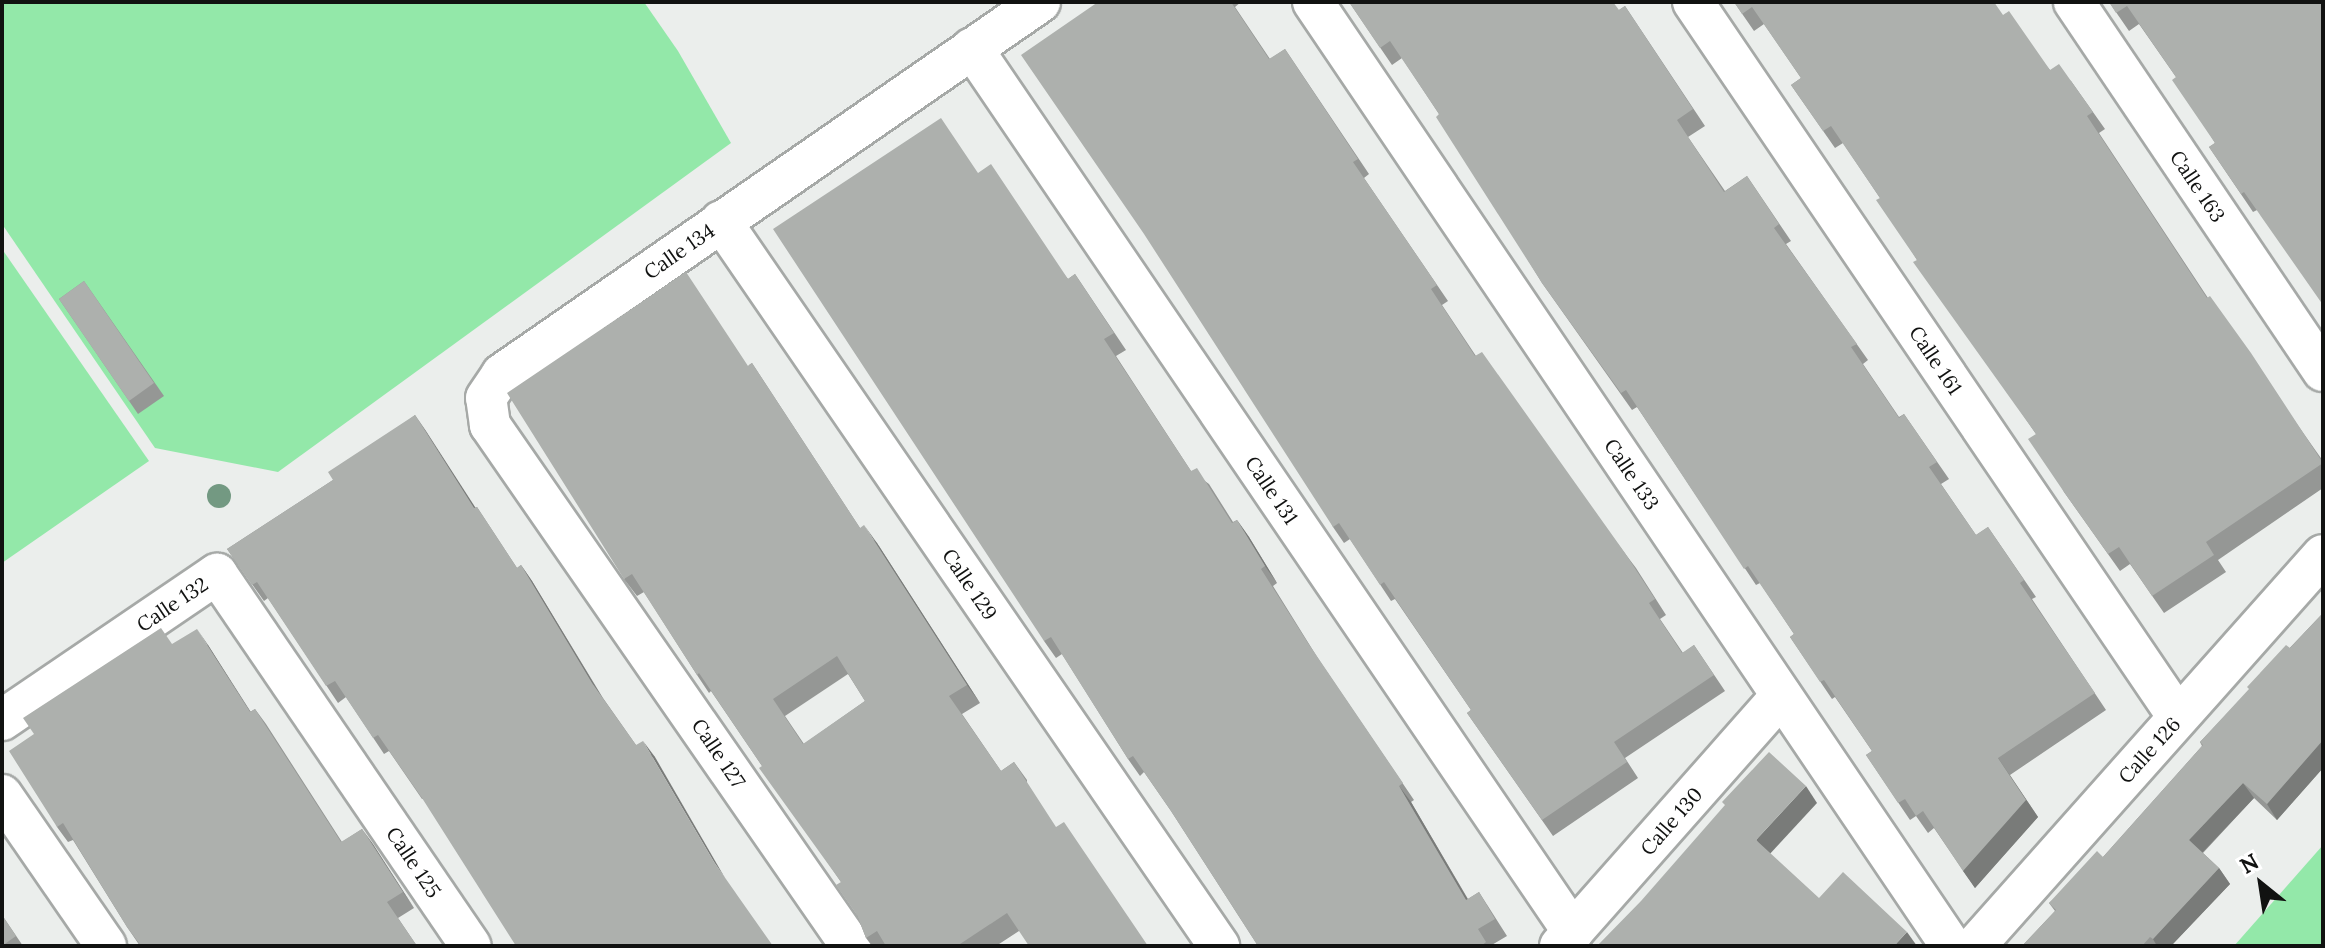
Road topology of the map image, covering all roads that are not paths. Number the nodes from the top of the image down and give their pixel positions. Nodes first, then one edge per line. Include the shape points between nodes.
1 (1040, 2) edge
2 (1313, 2) edge
3 (1693, 2) edge
4 (2074, 2) edge
5 (972, 48) junction
6 (721, 221) junction
7 (2323, 371) edge
8 (2323, 555) edge
9 (587, 561) joint
10 (1781, 696) junction
11 (2178, 717) junction
12 (2, 720) edge
13 (356, 779) joint
14 (2, 795) edge
15 (1566, 939) edge
16 (106, 946) edge
17 (471, 946) edge
18 (851, 946) edge
19 (1219, 946) edge
20 (1951, 946) edge
21 (1975, 946) edge

1 - 5 street, Calle 134
2 - 10 street, Calle 133
3 - 11 street, Calle 161
4 - 7 street, Calle 163
5 - 6 street, Calle 134
5 - 15 street, Calle 131
6 - 9 street, Calle 134 via 502,374 486,398 490,425
6 - 19 street, Calle 129
8 - 11 street, Calle 126
9 - 18 street, Calle 127
10 - 15 street, Calle 130
10 - 20 street, Calle 133
11 - 21 street, Calle 126
12 - 13 street, Calle 132 via 217,574
13 - 17 street, Calle 125
14 - 16 street

